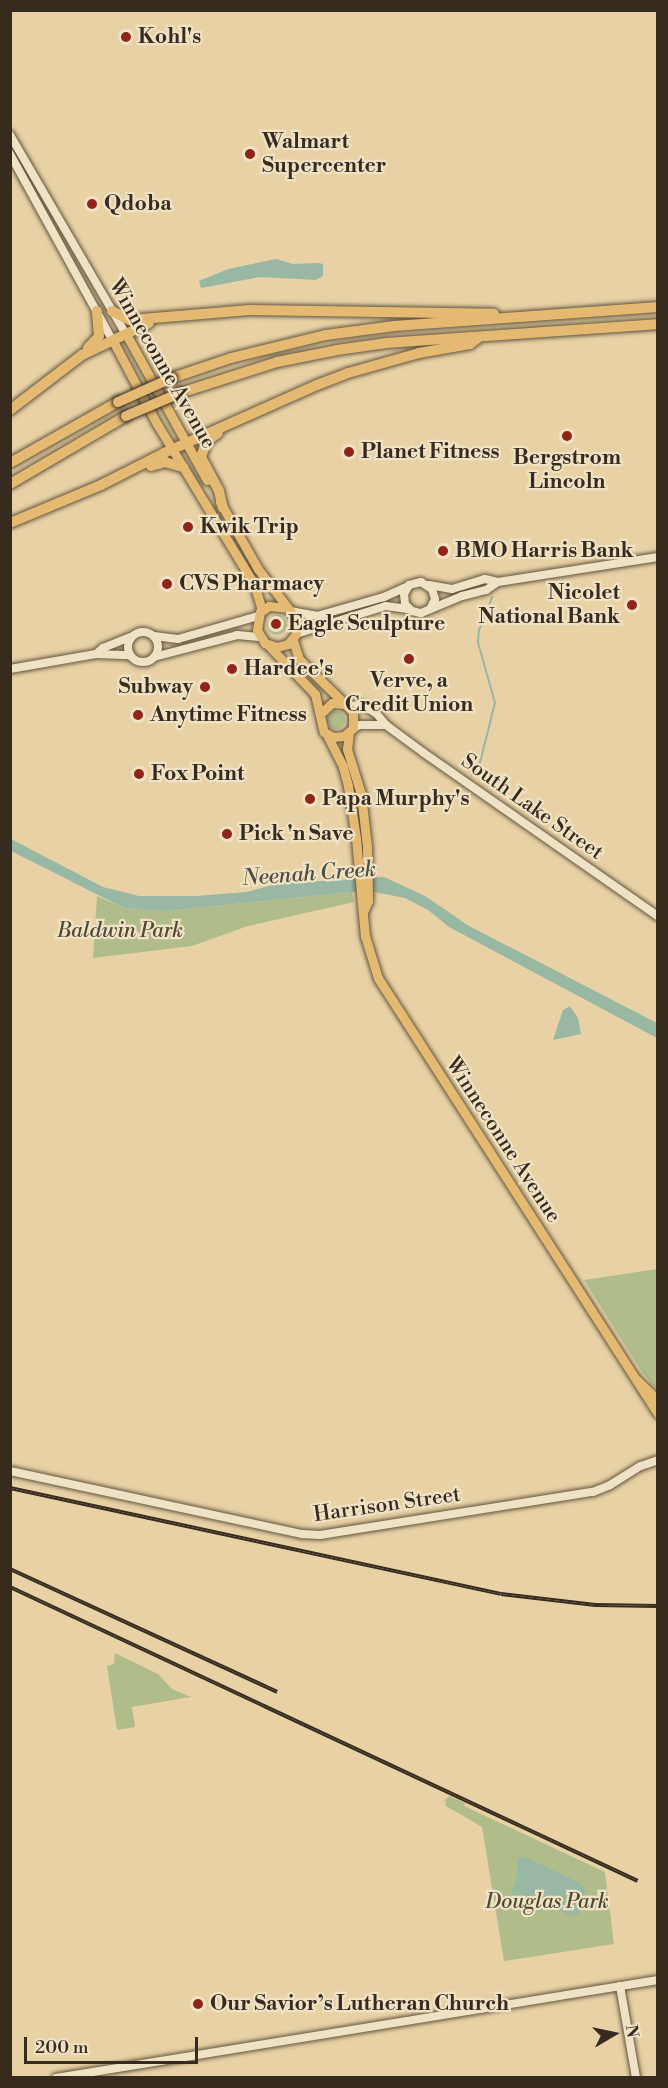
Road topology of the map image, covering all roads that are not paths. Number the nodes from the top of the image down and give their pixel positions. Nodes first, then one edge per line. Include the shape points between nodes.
1 (10, 135) edge
2 (10, 154) edge
3 (657, 307) edge
4 (97, 311) junction
5 (112, 311) junction
6 (163, 318) junction
7 (502, 318) junction
8 (657, 324) edge
9 (126, 334) junction
10 (478, 338) junction
11 (113, 341) junction
12 (82, 355) junction
13 (10, 410) edge
14 (233, 423) junction
15 (186, 442) junction
16 (172, 450) junction
17 (10, 463) edge
18 (183, 467) junction
19 (10, 484) edge
20 (101, 485) junction
21 (223, 508) junction
22 (10, 523) edge
23 (657, 557) edge
24 (498, 582) junction
25 (409, 585) junction
26 (429, 585) junction
27 (408, 609) junction
28 (430, 609) junction
29 (289, 610) junction
30 (260, 613) junction
31 (132, 636) junction
32 (154, 636) junction
33 (259, 637) junction
34 (295, 637) junction
35 (268, 645) junction
36 (96, 654) junction
37 (130, 655) junction
38 (154, 657) junction
39 (10, 669) edge
40 (346, 705) junction
41 (320, 714) junction
42 (378, 715) junction
43 (386, 725) junction
44 (354, 728) junction
45 (327, 735) junction
46 (363, 879) junction
47 (657, 916) edge
48 (638, 1380) junction
49 (657, 1400) edge
50 (657, 1414) edge
51 (657, 1460) edge
52 (10, 1471) edge
53 (657, 1980) edge
54 (620, 1986) junction
55 (56, 2078) edge
56 (636, 2078) edge

1 - 5 main road, Winneconne Avenue
2 - 4 main road, Winneconne Avenue
3 - 7 highway
4 - 11 main road, Winneconne Avenue
4 - 12 highway via 99,336
5 - 6 highway via 130,321
5 - 9 main road, Winneconne Avenue
6 - 7 highway via 250,310 483,312
6 - 9 highway
7 - 17 highway, bridge via 326,335 231,358 118,402
8 - 10 highway
9 - 11 highway
9 - 15 main road, Winneconne Avenue
10 - 14 highway via 470,344 418,353 348,373
10 - 19 highway, bridge via 387,343 277,362 180,393 126,416
11 - 12 highway
11 - 16 main road, Winneconne Avenue
12 - 13 highway
14 - 15 highway
14 - 21 highway via 213,435 202,452 202,461 219,491
15 - 16 highway
15 - 21 main road, Winneconne Avenue
16 - 18 main road, Winneconne Avenue
16 - 20 highway
18 - 20 highway via 159,463 115,484
18 - 30 main road, Winneconne Avenue via 254,584
20 - 22 highway
21 - 29 main road, Winneconne Avenue via 258,569
23 - 24 main road
24 - 26 main road via 485,579 447,589
24 - 28 main road via 486,590
25 - 26 main road
25 - 27 main road via 404,594
25 - 29 main road via 384,597 317,616
26 - 28 main road via 435,594
27 - 28 main road via 420,613
27 - 34 main road via 382,607
29 - 30 main road via 274,605
29 - 34 main road via 297,622
30 - 32 main road via 182,638
30 - 33 main road
31 - 32 main road via 142,632
31 - 36 main road
31 - 37 main road
32 - 38 main road via 158,648
33 - 35 main road
33 - 38 main road via 237,635
34 - 35 main road via 282,646
34 - 40 main road via 299,659
35 - 41 main road via 315,694
36 - 37 main road
36 - 39 main road
37 - 38 main road via 141,662
40 - 41 main road via 332,703
40 - 42 street via 362,705
40 - 44 main road via 354,717
41 - 45 main road via 320,724
42 - 43 street, South Lake Street
42 - 44 street
43 - 44 street
43 - 47 street, South Lake Street
44 - 45 main road via 338,738
44 - 46 main road, Winneconne Avenue via 347,749 362,802
45 - 46 main road, Winneconne Avenue via 348,786
46 - 48 main road, Winneconne Avenue via 369,953 380,983
48 - 49 main road, Winneconne Avenue
48 - 50 main road, Winneconne Avenue
51 - 52 main road, Harrison Street via 601,1489 582,1494 320,1535
53 - 54 main road
54 - 55 main road
54 - 56 street

